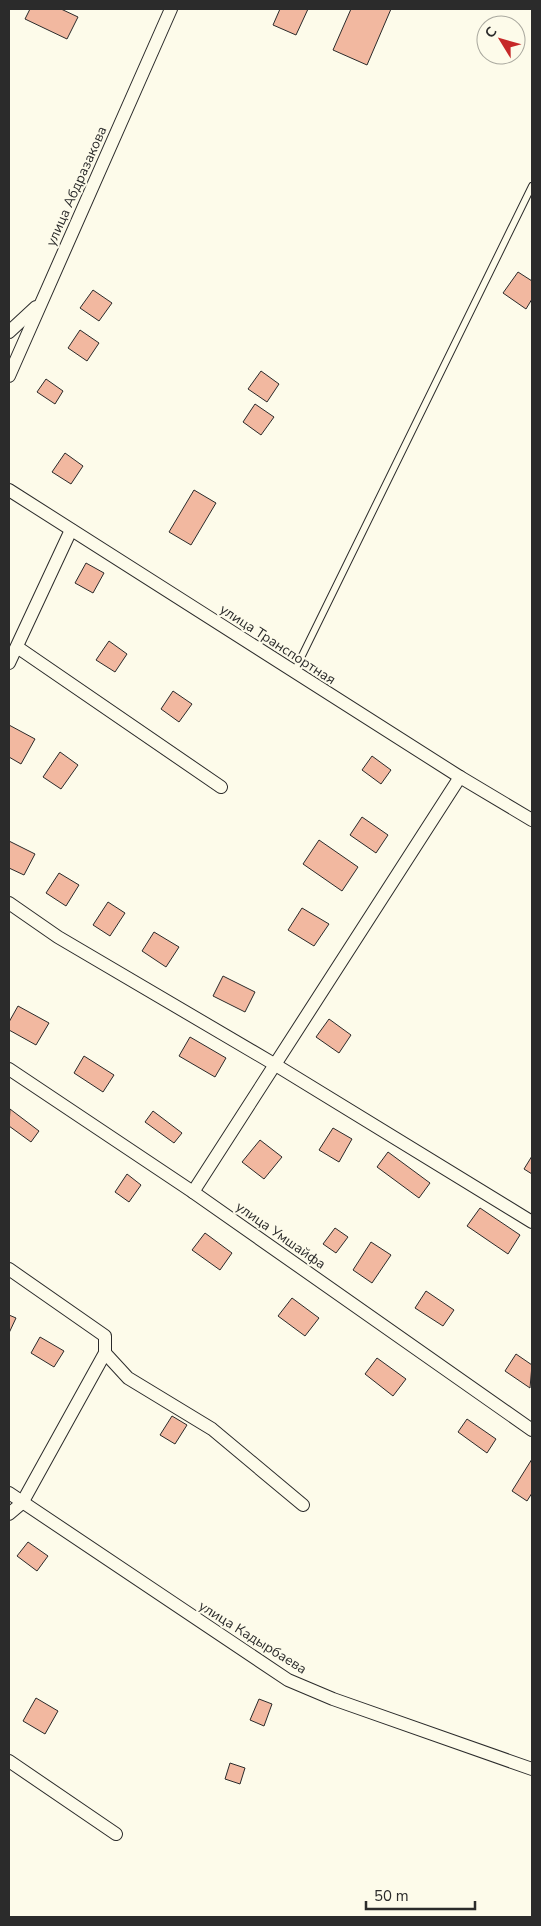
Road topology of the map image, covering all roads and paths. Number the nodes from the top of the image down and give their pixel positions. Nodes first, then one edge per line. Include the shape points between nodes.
1 (171, 9) edge
2 (532, 186) edge
3 (40, 303) junction
4 (9, 332) edge
5 (9, 376) edge
6 (9, 490) edge
7 (71, 530) junction
8 (17, 647) junction
9 (9, 663) edge
10 (294, 672) junction
11 (460, 778) junction
12 (221, 787) dead end
13 (532, 820) edge
14 (9, 903) edge
15 (274, 1064) junction
16 (9, 1069) edge
17 (193, 1192) junction
18 (532, 1222) edge
19 (9, 1269) edge
20 (106, 1353) junction
21 (532, 1430) edge
22 (9, 1493) edge
23 (22, 1503) junction
24 (303, 1506) dead end
25 (9, 1514) edge
26 (9, 1762) edge
27 (532, 1770) edge
28 (116, 1834) dead end

1 - 3 street, улица Абдразакова
2 - 10 lane
3 - 4 street
3 - 5 street, улица Абдразакова
6 - 7 street, улица Транспортная
7 - 8 street
7 - 10 street, улица Транспортная
8 - 9 street
8 - 12 street
10 - 11 street, улица Транспортная
11 - 13 street, улица Транспортная
11 - 15 street
14 - 15 street via 58,937
15 - 17 street
15 - 18 street
16 - 17 street, улица Умшайфа
17 - 21 street, улица Умшайфа
19 - 20 street via 105,1336
20 - 23 street
20 - 24 street via 128,1378 212,1429
22 - 23 street, улица Кадырбаева
23 - 25 street
23 - 27 street, улица Кадырбаева via 288,1680
26 - 28 street

